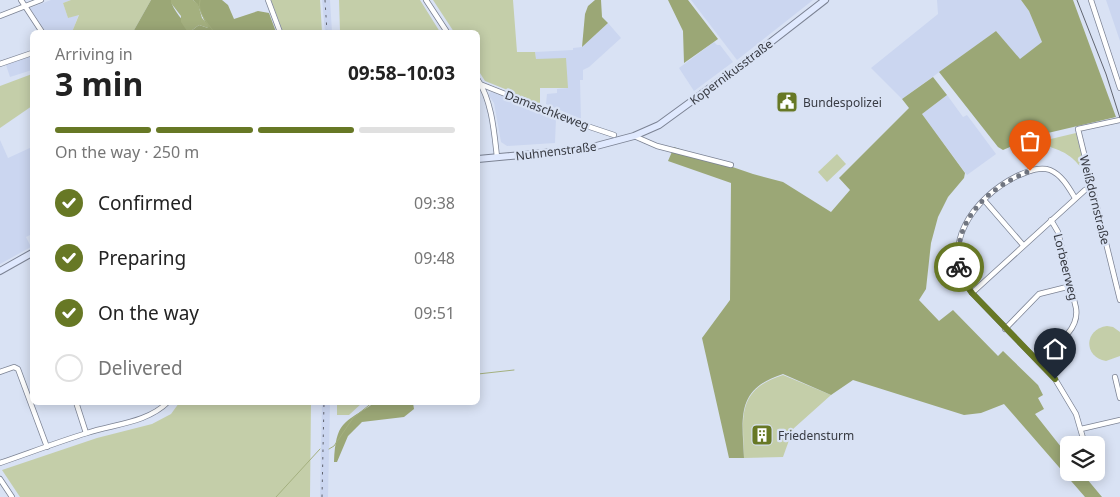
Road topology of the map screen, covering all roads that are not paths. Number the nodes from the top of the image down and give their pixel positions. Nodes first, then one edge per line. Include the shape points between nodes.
1 (21, 0) edge
2 (41, 0) edge
3 (268, 0) edge
4 (426, 0) edge
5 (825, 0) edge
6 (1091, 0) edge
7 (25, 6) junction
8 (0, 16) edge
9 (41, 30) edge
10 (279, 30) edge
11 (446, 30) edge
12 (30, 54) edge
13 (0, 64) edge
14 (480, 82) edge
15 (480, 85) edge
16 (1120, 88) edge
17 (1120, 120) edge
18 (614, 135) dead end
19 (634, 136) junction
20 (497, 157) junction
21 (480, 159) edge
22 (731, 165) dead end
23 (1092, 186) junction
24 (1075, 198) junction
25 (984, 200) junction
26 (1051, 220) junction
27 (1023, 245) junction
28 (30, 254) edge
29 (0, 271) edge
30 (1071, 286) junction
31 (972, 293) junction
32 (1120, 300) edge
33 (1005, 329) junction
34 (1037, 359) junction
35 (0, 372) edge
36 (1115, 377) dead end
37 (30, 387) edge
38 (26, 388) junction
39 (1120, 398) edge
40 (30, 399) edge
41 (32, 405) edge
42 (77, 405) edge
43 (165, 405) edge
44 (1120, 420) edge
45 (1081, 429) junction
46 (86, 433) junction
47 (1083, 436) edge
48 (47, 447) junction
49 (0, 463) edge
50 (0, 479) edge
51 (12, 497) edge

1 - 7 street
2 - 7 street
3 - 10 street
4 - 11 street
5 - 19 main road, Kopernikusstraße via 659,125
6 - 16 street
7 - 8 street
7 - 9 street
12 - 13 street
14 - 18 street, Damaschkeweg
15 - 20 street, Damaschkeweg via 490,111
17 - 23 street, Weißdornstraße via 1078,129
19 - 20 main road, Nuhnenstraße via 585,149
19 - 22 street via 657,146
20 - 21 main road, Nuhnenstraße
23 - 24 street
23 - 32 street, Weißdornstraße
24 - 25 street via 1058,174 1041,169 1008,181
24 - 26 street
25 - 27 street
25 - 31 street via 963,228 958,248 959,269
26 - 27 street
26 - 30 street, Lorbeerweg via 1058,232
27 - 31 street
28 - 29 main road
30 - 33 street via 1039,294
30 - 34 street, Lorbeerweg via 1076,322 1063,339
31 - 33 street
33 - 34 street
34 - 45 street via 1055,379
35 - 38 street via 14,367 18,369
36 - 39 street
37 - 38 street
38 - 40 street
41 - 48 street
42 - 46 street
43 - 46 street via 150,416
44 - 45 street
45 - 47 street
46 - 48 street
48 - 49 street
50 - 51 street

